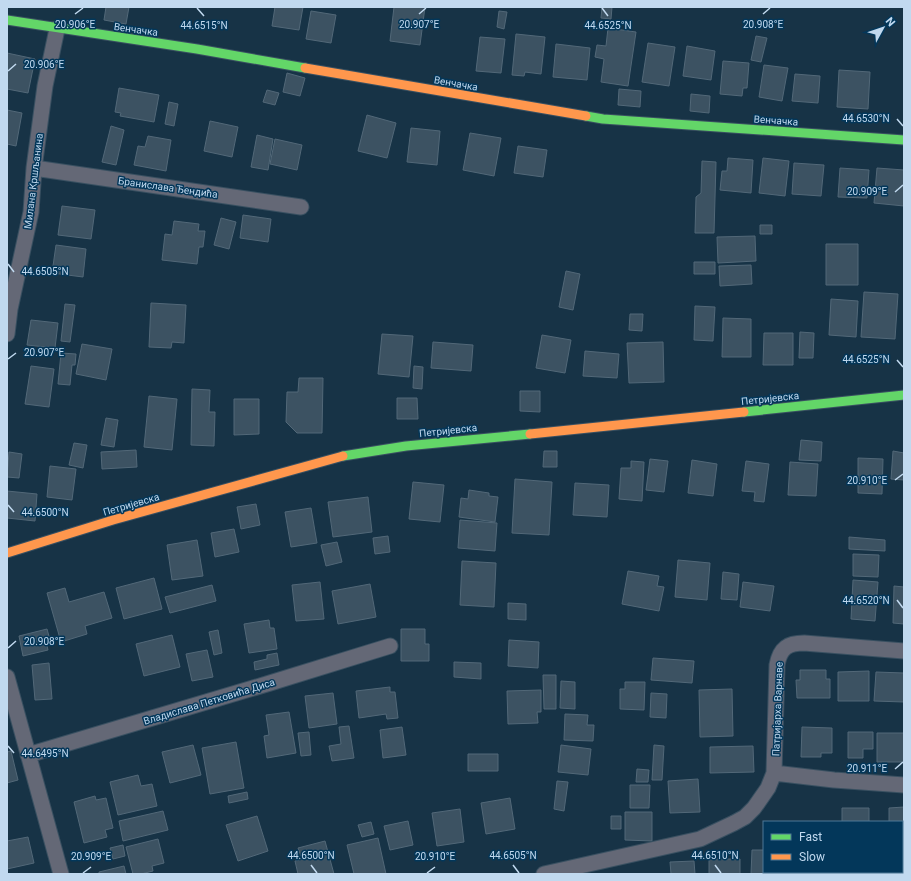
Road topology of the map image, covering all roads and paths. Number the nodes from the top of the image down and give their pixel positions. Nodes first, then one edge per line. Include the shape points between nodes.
1 (7, 20) edge
2 (57, 29) junction
3 (904, 140) edge
4 (34, 168) junction
5 (301, 207) dead end
6 (8, 309) edge
7 (7, 334) edge
8 (904, 395) edge
9 (7, 553) edge
10 (390, 646) dead end
11 (904, 651) edge
12 (7, 677) edge
13 (28, 755) junction
14 (774, 773) junction
15 (904, 785) edge
16 (61, 874) edge
17 (544, 874) edge

1 - 2 main road, Венчачка
2 - 3 main road, Венчачка via 205,51 603,119
2 - 4 street, Милана Кршљанина via 45,86
4 - 5 street, Бранислава Ђендића
4 - 6 street, Милана Кршљанина via 31,212
6 - 7 street, Милана Кршљанина
8 - 9 main road, Петријевска via 361,452 120,518
10 - 13 street, Владислава Петковића Диса
11 - 14 street, Патријарха Варнаве via 804,642 787,646 780,653 777,665
12 - 13 street
13 - 16 street
14 - 15 street
14 - 17 street via 768,788 745,817 700,839

